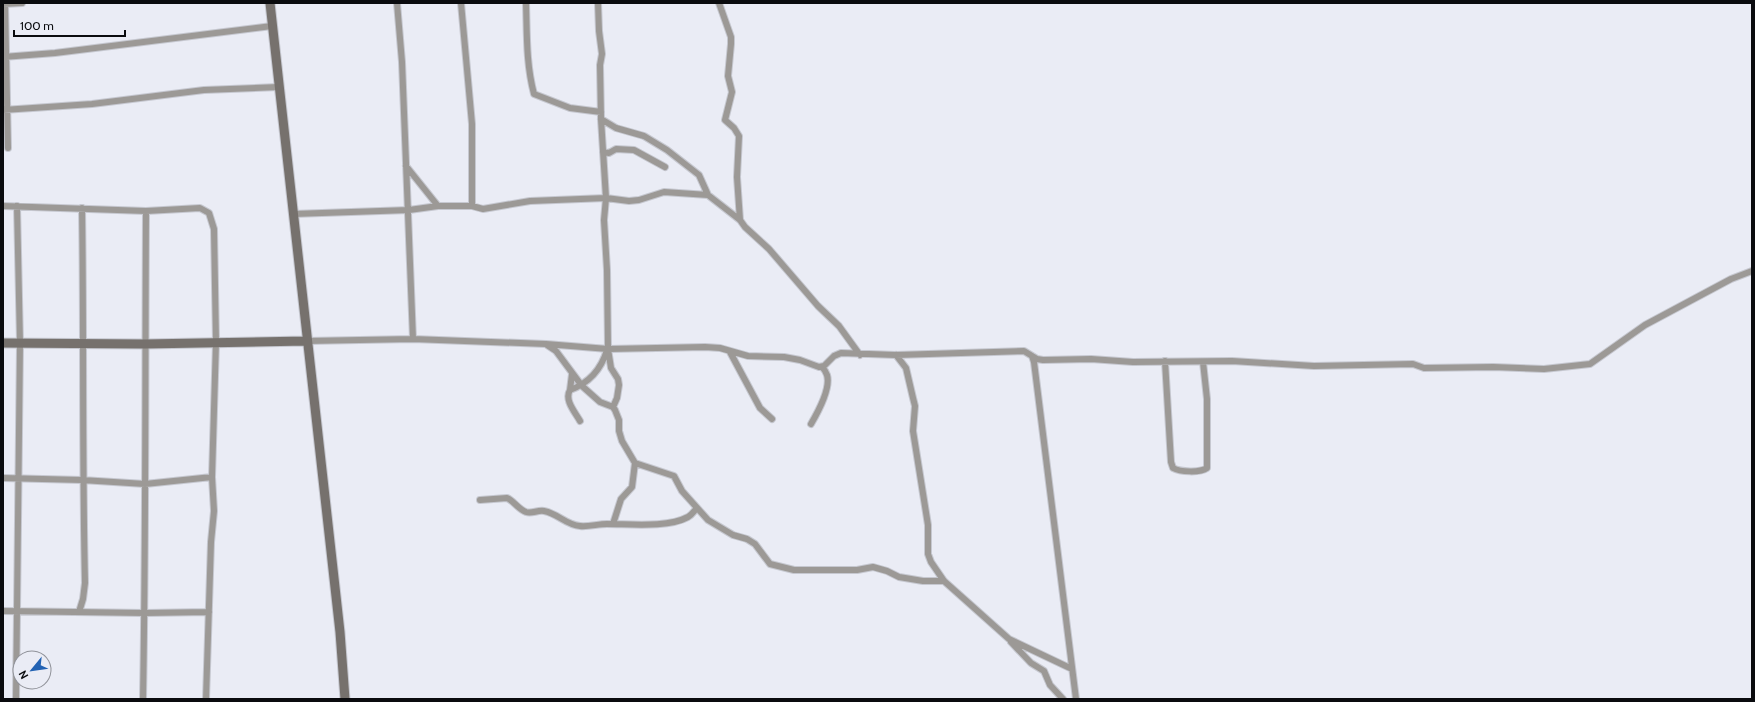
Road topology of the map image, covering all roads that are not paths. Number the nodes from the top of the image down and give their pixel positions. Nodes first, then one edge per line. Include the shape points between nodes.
1 (22, 3) edge
2 (270, 3) edge
3 (397, 3) edge
4 (461, 3) edge
5 (526, 3) edge
6 (598, 3) edge
7 (719, 3) edge
8 (4, 4) edge
9 (272, 26) junction
10 (5, 57) edge
11 (279, 87) junction
12 (5, 110) edge
13 (601, 112) junction
14 (601, 119) junction
15 (8, 148) dead end
16 (603, 152) junction
17 (406, 166) junction
18 (665, 167) dead end
19 (708, 195) junction
20 (606, 198) junction
21 (3, 206) edge
22 (16, 206) junction
23 (438, 206) junction
24 (472, 206) junction
25 (82, 208) junction
26 (409, 210) junction
27 (146, 211) junction
28 (292, 214) junction
29 (740, 220) junction
30 (1752, 271) edge
31 (413, 339) junction
32 (306, 340) junction
33 (216, 342) junction
34 (3, 343) edge
35 (20, 343) junction
36 (84, 344) junction
37 (145, 344) junction
38 (546, 344) junction
39 (608, 349) junction
40 (730, 352) junction
41 (860, 354) junction
42 (896, 355) junction
43 (1032, 356) junction
44 (1165, 361) junction
45 (1204, 362) junction
46 (822, 367) junction
47 (572, 374) junction
48 (582, 386) junction
49 (570, 390) junction
50 (613, 407) junction
51 (772, 419) dead end
52 (580, 421) dead end
53 (811, 424) dead end
54 (635, 463) junction
55 (212, 477) junction
56 (3, 478) edge
57 (18, 479) junction
58 (82, 480) junction
59 (145, 484) junction
60 (480, 500) dead end
61 (697, 508) junction
62 (613, 524) junction
63 (944, 581) junction
64 (83, 599) junction
65 (3, 611) edge
66 (16, 611) junction
67 (79, 612) junction
68 (97, 612) junction
69 (210, 612) junction
70 (145, 613) junction
71 (1009, 639) junction
72 (1072, 669) junction
73 (16, 699) edge
74 (143, 699) edge
75 (206, 699) edge
76 (345, 699) edge
77 (1063, 699) edge
78 (1076, 699) edge

1 - 8 street
2 - 9 main road
3 - 17 street
4 - 24 street via 472,124
5 - 13 street via 530,83 534,94 570,108
6 - 13 street via 602,54
7 - 29 street via 731,37 728,76 732,92 724,120 738,136
8 - 10 street
9 - 10 street
9 - 11 main road
10 - 12 street
11 - 12 street via 204,90 92,104
11 - 28 main road
12 - 15 street
13 - 14 street
14 - 16 street
14 - 19 street via 616,128 644,136 667,150 699,175
16 - 18 street via 608,153 616,149 634,150
16 - 20 street
17 - 23 street
17 - 26 street
19 - 20 street via 664,192 630,201
19 - 29 street
20 - 24 street via 530,201 483,209
20 - 39 street via 604,220 608,270
21 - 22 street
22 - 25 street
22 - 35 street
23 - 24 street
23 - 26 street
25 - 27 street
25 - 36 street
26 - 28 street
26 - 31 street
27 - 33 street via 200,208 209,213 214,229
27 - 37 street
28 - 32 main road
29 - 41 street via 839,326
30 - 45 street via 1645,325 1590,364 1544,369 1424,368 1414,364 1314,366 1232,361
31 - 32 street
31 - 38 street
32 - 33 main road
32 - 76 main road via 339,624
33 - 37 main road
33 - 55 street
34 - 35 main road
35 - 36 main road
35 - 57 street
36 - 37 main road
36 - 58 street
37 - 59 street
38 - 39 street
38 - 47 street via 556,351
39 - 40 street via 704,347 720,348
39 - 48 street via 595,374
39 - 50 street via 611,368 619,385
40 - 46 street via 760,357 784,357
40 - 51 street via 760,408
41 - 42 street
41 - 46 street via 838,353
42 - 43 street via 1024,350
42 - 63 street via 906,368 914,402 913,431 928,525 928,554 935,570
43 - 44 street via 1043,360
43 - 72 street
44 - 45 street
44 - 45 street via 1170,462 1172,468 1178,470 1207,468
46 - 53 street via 827,374 826,387 820,409
47 - 48 street
47 - 49 street
48 - 49 street
48 - 50 street via 600,402
49 - 52 street via 568,399
50 - 54 street via 619,420 622,441
54 - 61 street via 674,476 682,491
54 - 62 street via 632,487 621,499
55 - 59 street
55 - 69 street via 214,511
56 - 57 street
57 - 58 street
57 - 66 street
58 - 59 street
58 - 64 street via 85,583
59 - 70 street
60 - 62 street via 509,498 525,512 550,512 567,523 580,526
61 - 62 street via 689,517 668,522 647,525
61 - 63 street via 713,523 755,544 767,562 778,566 794,570 857,570 873,567 900,577
63 - 71 street
64 - 67 street
64 - 68 street via 89,608
65 - 66 street
66 - 67 street
66 - 73 street
67 - 68 street
68 - 70 street
69 - 70 street
69 - 75 street
70 - 74 street
71 - 72 street
71 - 77 street via 1031,663 1044,671 1050,685
72 - 78 street

